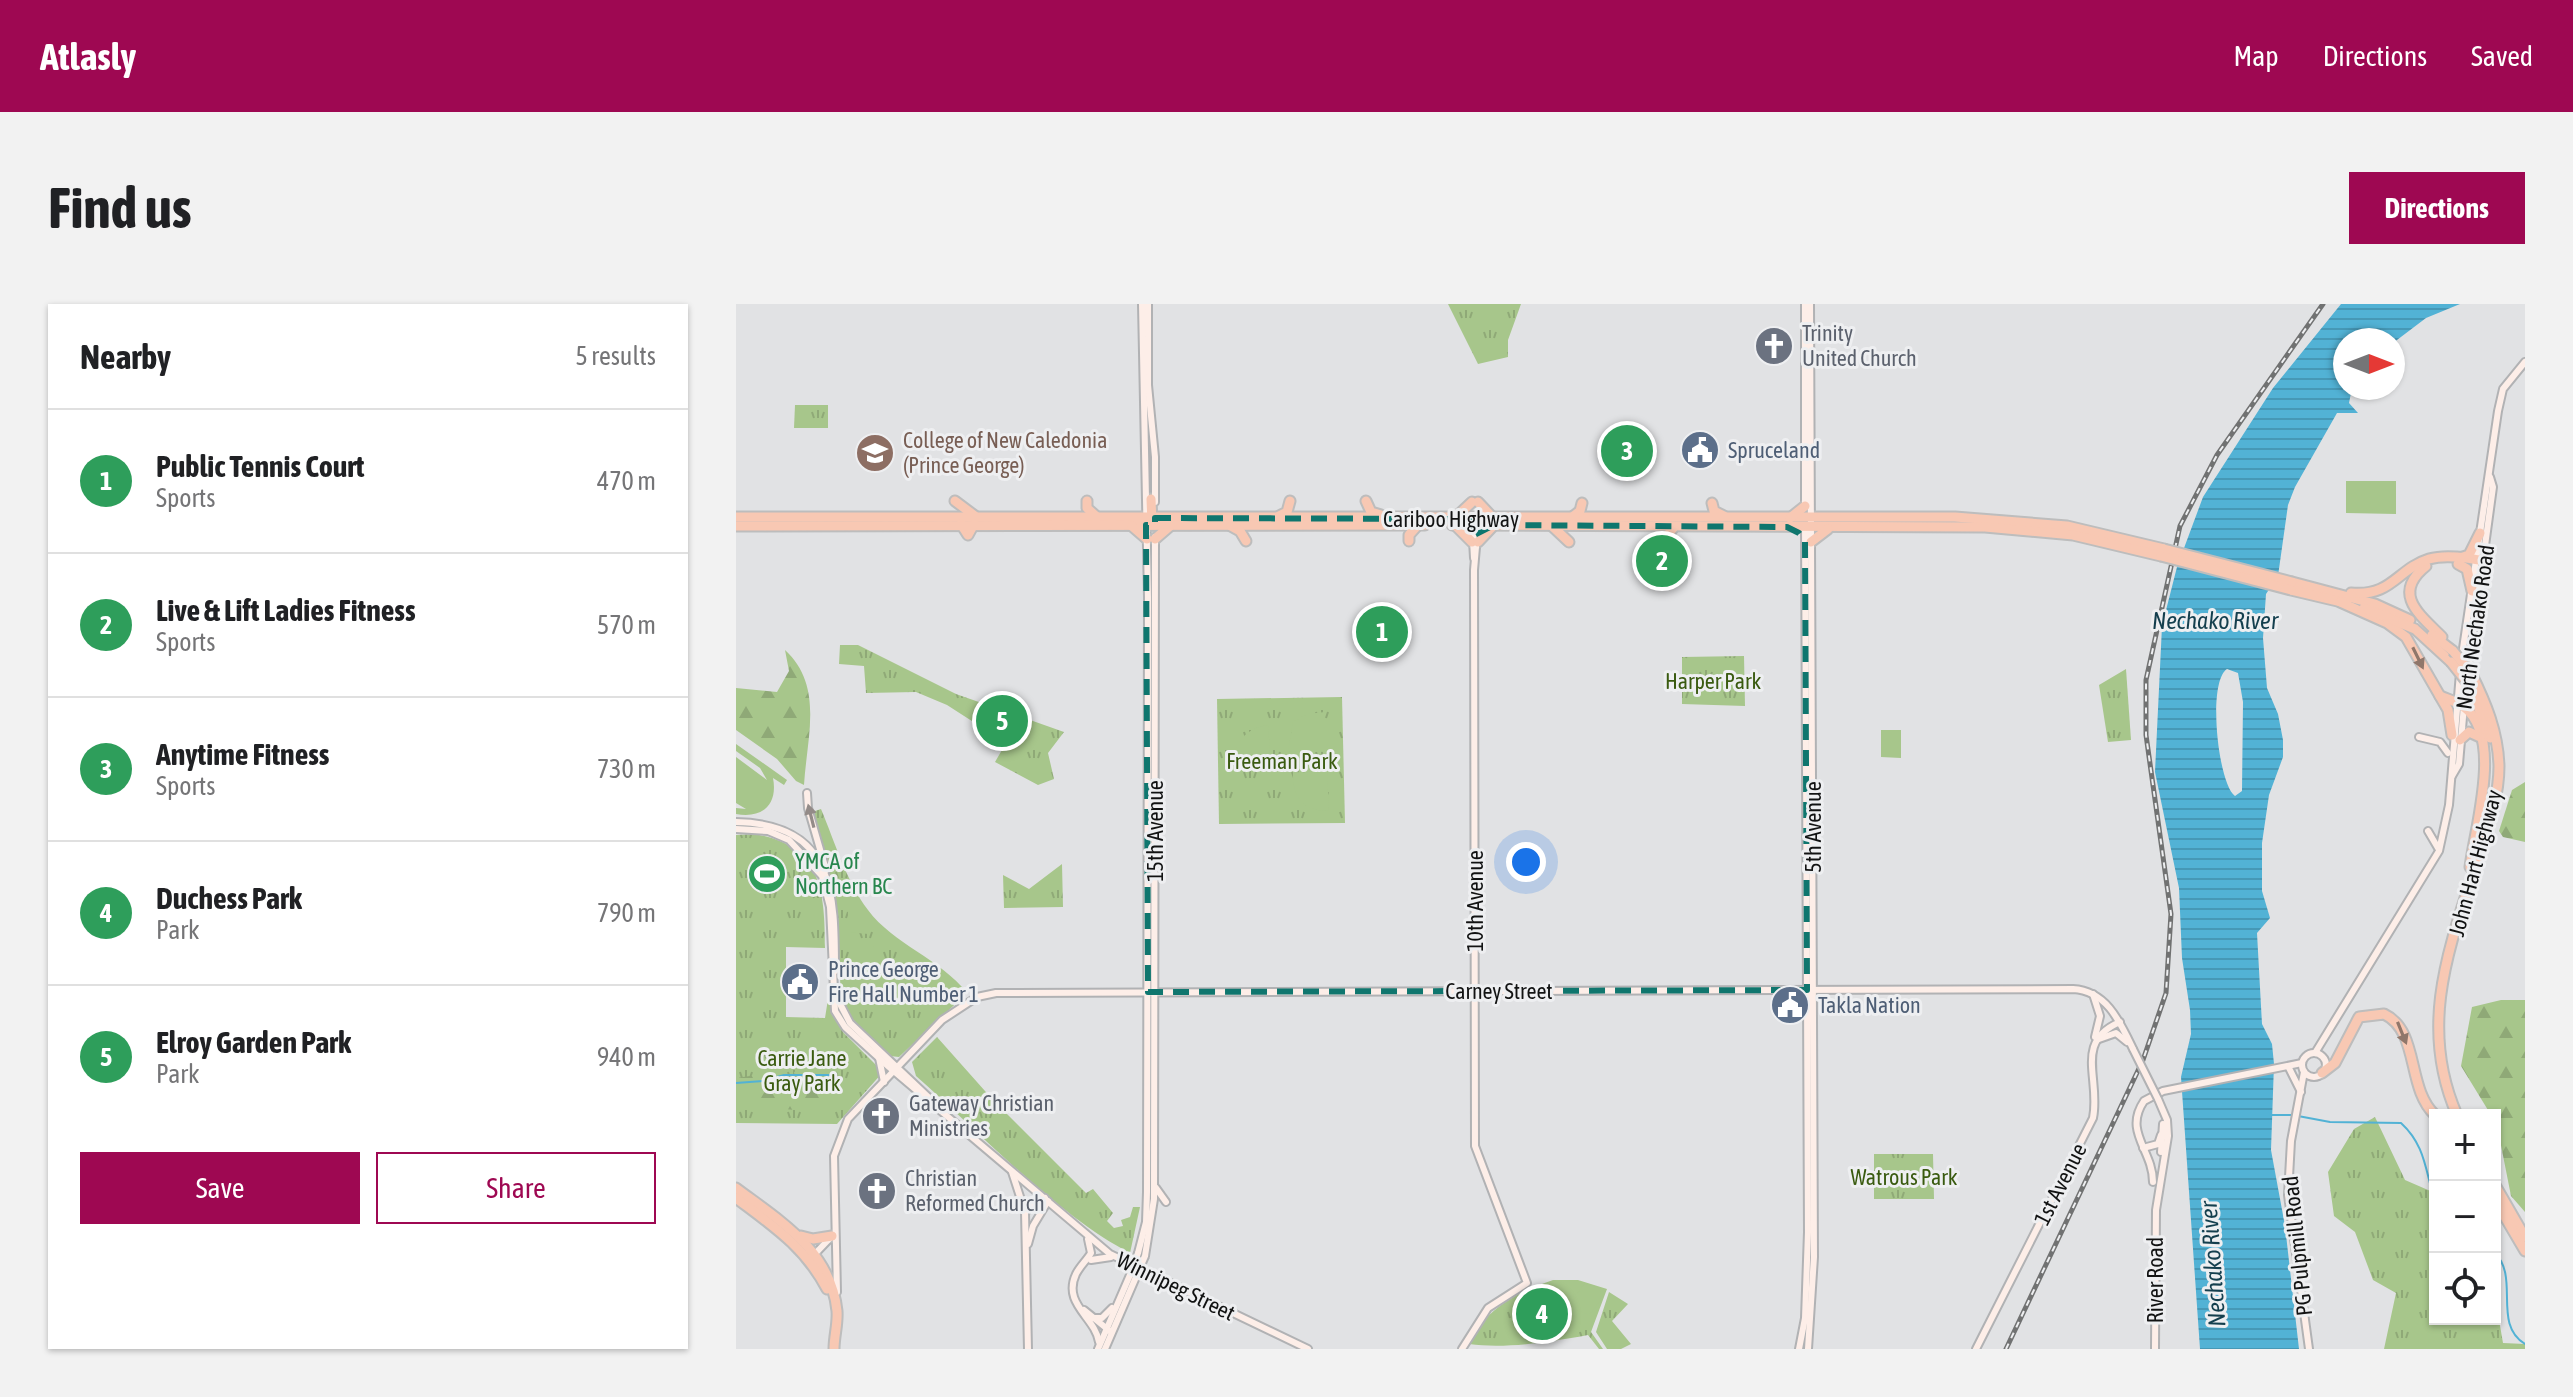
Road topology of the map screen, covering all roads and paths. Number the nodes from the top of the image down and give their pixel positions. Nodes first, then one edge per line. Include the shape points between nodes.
1 (1145, 304) edge
2 (1808, 304) edge
3 (2525, 362) edge
4 (2490, 476) junction
5 (955, 501) junction
6 (1290, 501) dead end
7 (1366, 501) dead end
8 (1152, 502) junction
9 (1582, 503) dead end
10 (1712, 503) dead end
11 (736, 517) edge
12 (932, 518) junction
13 (1077, 518) junction
14 (1099, 518) junction
15 (1270, 518) junction
16 (1731, 518) junction
17 (1808, 518) junction
18 (1570, 519) junction
19 (978, 521) junction
20 (1125, 521) junction
21 (1151, 521) junction
22 (1176, 521) junction
23 (954, 522) junction
24 (1399, 522) junction
25 (1452, 522) junction
26 (1475, 522) junction
27 (1494, 522) junction
28 (1789, 522) junction
29 (1228, 525) junction
30 (1418, 525) junction
31 (736, 526) edge
32 (1552, 526) junction
33 (1678, 526) junction
34 (1714, 526) junction
35 (1835, 527) junction
36 (2480, 533) junction
37 (1151, 539) junction
38 (1246, 541) dead end
39 (1808, 541) junction
40 (1475, 542) junction
41 (1569, 542) dead end
42 (1662, 542) dead end
43 (2163, 552) junction
44 (2459, 561) junction
45 (2480, 563) junction
46 (2292, 586) junction
47 (2320, 589) junction
48 (2472, 591) junction
49 (2340, 602) junction
50 (2451, 653) junction
51 (2440, 696) junction
52 (2460, 705) junction
53 (2419, 737) dead end
54 (2480, 737) junction
55 (2456, 738) junction
56 (2450, 763) junction
57 (2452, 776) junction
58 (807, 793) dead end
59 (736, 822) edge
60 (736, 829) edge
61 (2428, 831) dead end
62 (2439, 851) junction
63 (2470, 867) junction
64 (833, 893) junction
65 (833, 963) junction
66 (1810, 990) junction
67 (1475, 991) junction
68 (1151, 992) junction
69 (2093, 994) junction
70 (2120, 1022) junction
71 (2093, 1044) junction
72 (2133, 1049) junction
73 (2318, 1055) junction
74 (907, 1057) junction
75 (882, 1058) junction
76 (2302, 1063) junction
77 (895, 1069) junction
78 (2286, 1069) junction
79 (2304, 1072) junction
80 (2317, 1075) junction
81 (908, 1078) junction
82 (884, 1082) junction
83 (2302, 1095) junction
84 (2159, 1103) junction
85 (2430, 1109) edge
86 (2448, 1109) edge
87 (2455, 1109) edge
88 (945, 1113) junction
89 (2163, 1120) junction
90 (2143, 1148) junction
91 (2162, 1156) junction
92 (1010, 1168) junction
93 (2153, 1182) junction
94 (1154, 1185) junction
95 (736, 1188) edge
96 (2501, 1195) edge
97 (736, 1198) edge
98 (1047, 1199) junction
99 (1166, 1202) dead end
100 (2156, 1210) junction
101 (2501, 1210) edge
102 (1025, 1212) junction
103 (834, 1233) junction
104 (797, 1234) junction
105 (1087, 1235) junction
106 (2525, 1237) edge
107 (1027, 1247) junction
108 (1101, 1248) junction
109 (2525, 1251) edge
110 (1142, 1255) junction
111 (813, 1256) junction
112 (1115, 1257) junction
113 (1091, 1260) junction
114 (1133, 1276) junction
115 (1119, 1299) junction
116 (834, 1316) junction
117 (1091, 1318) junction
118 (1108, 1330) junction
119 (1099, 1346) edge
120 (1463, 1347) edge
121 (1799, 1348) edge
122 (834, 1349) edge
123 (1028, 1349) edge
124 (1105, 1349) edge
125 (1308, 1349) edge
126 (1808, 1349) edge
127 (1976, 1349) edge
128 (2155, 1349) edge
129 (2309, 1349) edge

1 - 8 main road via 1155,457
1 - 8 main road via 1145,470
2 - 17 main road, 5th Avenue
3 - 4 main road, North Nechako Road via 2503,389
4 - 36 main road, North Nechako Road
4 - 45 main road, North Nechako Road via 2493,487
5 - 12 highway
5 - 19 highway
5 - 23 highway
6 - 15 highway via 1285,514
7 - 24 highway via 1374,514
8 - 20 highway
8 - 21 highway
8 - 22 highway
9 - 18 highway
10 - 16 highway via 1714,511
11 - 12 highway, Cariboo Highway
12 - 23 highway, Cariboo Highway
13 - 14 highway, Cariboo Highway
13 - 14 highway via 1087,504
13 - 19 highway, Cariboo Highway
14 - 20 highway, Cariboo Highway
15 - 22 highway, Cariboo Highway
15 - 24 highway, Cariboo Highway
16 - 18 highway, Cariboo Highway
16 - 28 highway, Cariboo Highway
17 - 28 highway, Cariboo Highway
17 - 34 highway
17 - 35 highway, Cariboo Highway
17 - 39 main road, 5th Avenue
17 - 43 highway, Cariboo Highway via 2036,522
18 - 27 highway, Cariboo Highway
19 - 20 highway, Cariboo Highway
19 - 23 highway, Cariboo Highway
19 - 23 highway via 968,535
20 - 21 highway, Cariboo Highway
20 - 37 highway
21 - 22 highway, Cariboo Highway
21 - 37 main road, 15th Avenue
22 - 29 highway, Cariboo Highway
22 - 37 highway
23 - 31 highway, Cariboo Highway
24 - 25 highway, Cariboo Highway
24 - 29 highway, Cariboo Highway
24 - 30 highway, Cariboo Highway
24 - 30 highway via 1409,538
25 - 26 highway, Cariboo Highway
25 - 27 highway via 1475,502
25 - 30 highway, Cariboo Highway
25 - 40 highway
26 - 27 highway, Cariboo Highway
26 - 40 main road, 10th Avenue
27 - 32 highway, Cariboo Highway
27 - 40 highway
28 - 34 highway, Cariboo Highway
28 - 39 highway
29 - 38 highway
32 - 33 highway, Cariboo Highway
32 - 41 highway
33 - 34 highway, Cariboo Highway
33 - 42 highway
35 - 39 highway
35 - 43 highway, Cariboo Highway via 2036,530
36 - 44 highway via 2469,555
36 - 45 main road, North Nechako Road
37 - 68 main road, 15th Avenue
39 - 66 main road, 5th Avenue
40 - 67 main road, 10th Avenue
43 - 46 highway, bridge
44 - 45 highway
44 - 47 highway via 2427,559 2380,592
44 - 48 highway via 2467,569
44 - 50 highway via 2428,564 2411,585 2415,611
45 - 48 main road, North Nechako Road
45 - 52 main road, North Nechako Road
46 - 47 highway, John Hart Highway
46 - 49 highway, John Hart Highway
47 - 50 highway, John Hart Highway via 2400,614
48 - 52 main road, North Nechako Road
49 - 50 highway, John Hart Highway via 2407,624
49 -> 51 highway via 2400,630
50 - 63 highway, John Hart Highway, bridge via 2488,729 2494,768
50 - 87 highway, John Hart Highway, bridge via 2471,673 2494,726 2499,768 2493,814 2461,911 2437,1011 2439,1061
51 - 52 highway
51 - 55 highway
52 - 54 highway
52 - 55 main road, North Nechako Road
53 - 56 main road via 2440,742
54 - 55 highway via 2469,732
54 - 63 highway via 2485,782
55 - 56 main road, North Nechako Road
55 - 57 main road, North Nechako Road via 2459,764
56 - 57 main road, North Nechako Road
57 - 62 main road, North Nechako Road
64 -> 58 main road
59 - 64 main road via 769,825 792,835 813,854
60 - 65 main road via 768,831 789,840 822,876 830,907
61 - 62 main road
62 - 73 main road, North Nechako Road
63 - 86 highway, John Hart Highway via 2432,1011 2433,1062
64 - 65 main road
65 - 75 main road via 840,1009
66 - 67 main road, Carney Street
66 - 69 main road, Carney Street via 2073,989
66 - 121 main road, 5th Avenue via 1807,1261
66 - 126 main road, 5th Avenue via 1814,1257
67 - 68 main road, Carney Street
67 - 120 main road, 10th Avenue via 1477,1155 1527,1283 1488,1308
68 - 74 main road, Carney Street via 977,997 950,1014
68 - 94 main road, 15th Avenue
68 - 110 main road, 15th Avenue
69 - 70 main road
69 - 71 main road, 1st Avenue via 2100,1016
70 - 71 main road via 2100,1032
70 - 72 main road, River Road
71 - 72 main road via 2116,1033
71 - 127 main road, 1st Avenue via 2096,1103 2087,1132
72 - 84 main road, River Road, bridge
73 - 76 main road via 2307,1055
73 - 80 main road via 2325,1066
74 - 75 main road
74 - 77 main road, Carney Street
74 - 81 main road
75 - 77 main road
75 - 82 main road
76 - 78 main road
76 - 79 main road
77 - 81 main road, Winnipeg Street
77 - 82 main road, Carney Street
77 - 88 main road, Winnipeg Street
78 - 79 main road
78 - 83 main road
78 - 90 main road via 2151,1096 2138,1110 2135,1127
79 - 80 main road
79 - 83 main road
80 - 83 main road
80 -> 85 highway via 2335,1063 2359,1017 2384,1014 2401,1027 2420,1098
81 - 88 main road, Winnipeg Street
82 - 103 main road, Carney Street via 848,1119 840,1136 834,1156
83 - 129 main road, PG Pulpmill Road via 2288,1195
84 - 89 main road, River Road
84 - 91 main road, River Road via 2168,1129
88 - 92 main road, Winnipeg Street
89 - 90 main road via 2160,1141
89 - 91 main road, River Road
90 - 91 main road
90 - 93 main road via 2153,1162
91 - 93 main road, River Road
91 - 100 main road, River Road
92 - 98 main road, Winnipeg Street
92 - 102 main road
93 - 100 main road, River Road
94 - 99 main road
94 - 110 main road, 15th Avenue via 1153,1224
95 - 104 highway
96 - 106 highway
97 - 111 highway
98 - 102 main road
98 - 105 main road, Winnipeg Street
98 - 107 main road
100 - 128 main road, River Road
101 - 109 highway
102 - 107 main road
103 - 104 highway via 813,1239
103 - 111 main road
103 - 116 main road, Carney Street
104 - 111 highway
105 - 108 main road, Winnipeg Street
105 - 119 main road via 1091,1253 1075,1276 1073,1297 1096,1329
107 - 123 main road
108 - 112 main road, Winnipeg Street
108 - 113 main road
110 - 114 main road, 15th Avenue, bridge
111 - 116 highway via 832,1287
112 - 113 main road
112 - 125 main road, Winnipeg Street
113 - 117 main road via 1077,1286 1081,1306
114 - 115 main road, 15th Avenue
114 - 118 main road, 15th Avenue
115 - 117 main road via 1104,1317
115 - 118 main road, 15th Avenue
116 - 122 highway
117 - 118 main road
118 - 119 main road, 15th Avenue
118 - 124 main road, 15th Avenue

